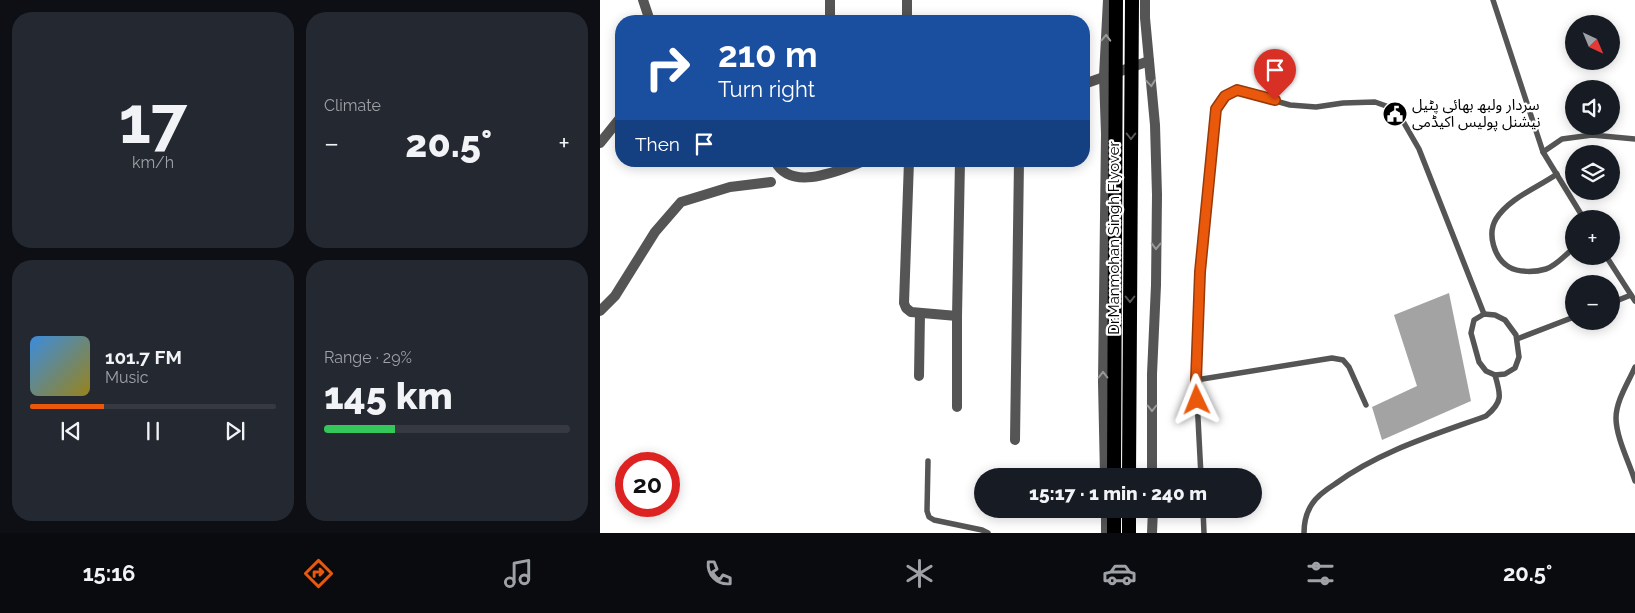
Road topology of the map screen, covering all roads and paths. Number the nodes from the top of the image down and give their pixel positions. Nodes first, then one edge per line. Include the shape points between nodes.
1 (643, 0) edge
2 (830, 0) edge
3 (906, 0) edge
4 (1108, 0) edge
5 (1116, 0) edge
6 (1132, 0) edge
7 (1145, 0) edge
8 (1493, 0) edge
9 (648, 15) edge
10 (830, 15) edge
11 (907, 15) edge
12 (1149, 62) junction
13 (1104, 76) junction
14 (1090, 82) edge
15 (615, 124) edge
16 (1635, 139) edge
17 (600, 143) edge
18 (1543, 152) junction
19 (779, 167) edge
20 (833, 167) edge
21 (847, 167) edge
22 (909, 167) edge
23 (960, 167) edge
24 (1019, 167) edge
25 (833, 172) junction
26 (1557, 174) junction
27 (771, 182) dead end
28 (1579, 210) edge
29 (1565, 255) edge
30 (1612, 265) edge
31 (1631, 295) junction
32 (1620, 299) edge
33 (1635, 301) edge
34 (600, 311) edge
35 (920, 313) junction
36 (1484, 314) junction
37 (957, 316) junction
38 (1565, 320) edge
39 (1517, 339) junction
40 (1635, 367) edge
41 (1495, 375) junction
42 (919, 376) dead end
43 (1196, 380) junction
44 (1366, 405) dead end
45 (957, 407) dead end
46 (1015, 440) dead end
47 (928, 461) dead end
48 (1105, 468) edge
49 (1114, 468) edge
50 (1129, 468) edge
51 (1152, 468) edge
52 (1201, 468) edge
53 (1635, 481) edge
54 (1106, 518) edge
55 (1114, 518) edge
56 (1129, 518) edge
57 (1153, 518) edge
58 (1203, 518) edge
59 (988, 533) edge
60 (1106, 533) edge
61 (1114, 533) edge
62 (1129, 533) edge
63 (1152, 533) edge
64 (1204, 533) edge
65 (1304, 533) edge

1 - 9 street
2 - 10 street
3 - 11 street
13 -> 4 street
5 - 49 highway, Dr.Manmohan Singh Flyover
6 -> 50 highway, Dr.Manmohan Singh Flyover
7 - 12 street
8 - 18 lane
12 - 13 street
12 -> 51 street via 1157,195
13 - 14 street
48 -> 13 street
15 - 17 street
16 - 18 lane via 1592,135 1562,139
18 - 26 lane
19 - 25 street via 788,174 804,178
20 - 25 street
21 - 25 street
22 - 35 street via 904,303 911,312
23 - 37 street
24 - 46 street
26 - 28 lane
26 - 29 lane via 1506,206 1495,221 1491,236 1497,254 1509,267 1524,271 1548,268
27 - 34 street via 730,187 681,202 655,232 615,296
30 - 31 lane
31 - 32 lane
31 - 33 lane
35 - 37 street
35 - 42 street
36 - 39 lane via 1495,314 1505,320
36 - 41 lane via 1474,320 1471,332 1480,362 1486,371
36 - 43 lane via 1419,149 1389,107 1375,102 1316,107 1290,105 1237,90 1225,96 1216,109 1200,272
37 - 45 street
38 - 39 lane
39 - 41 lane via 1519,357 1515,368 1506,374
40 - 53 lane via 1616,416
41 - 65 lane via 1500,389 1499,403 1491,412 1402,447 1345,476 1312,503 1304,521
43 - 44 lane via 1332,358 1343,360 1349,368
43 - 52 lane
47 - 59 lane via 929,516
54 - 60 street
55 - 61 highway
56 - 62 highway
57 - 63 street
58 - 64 lane

